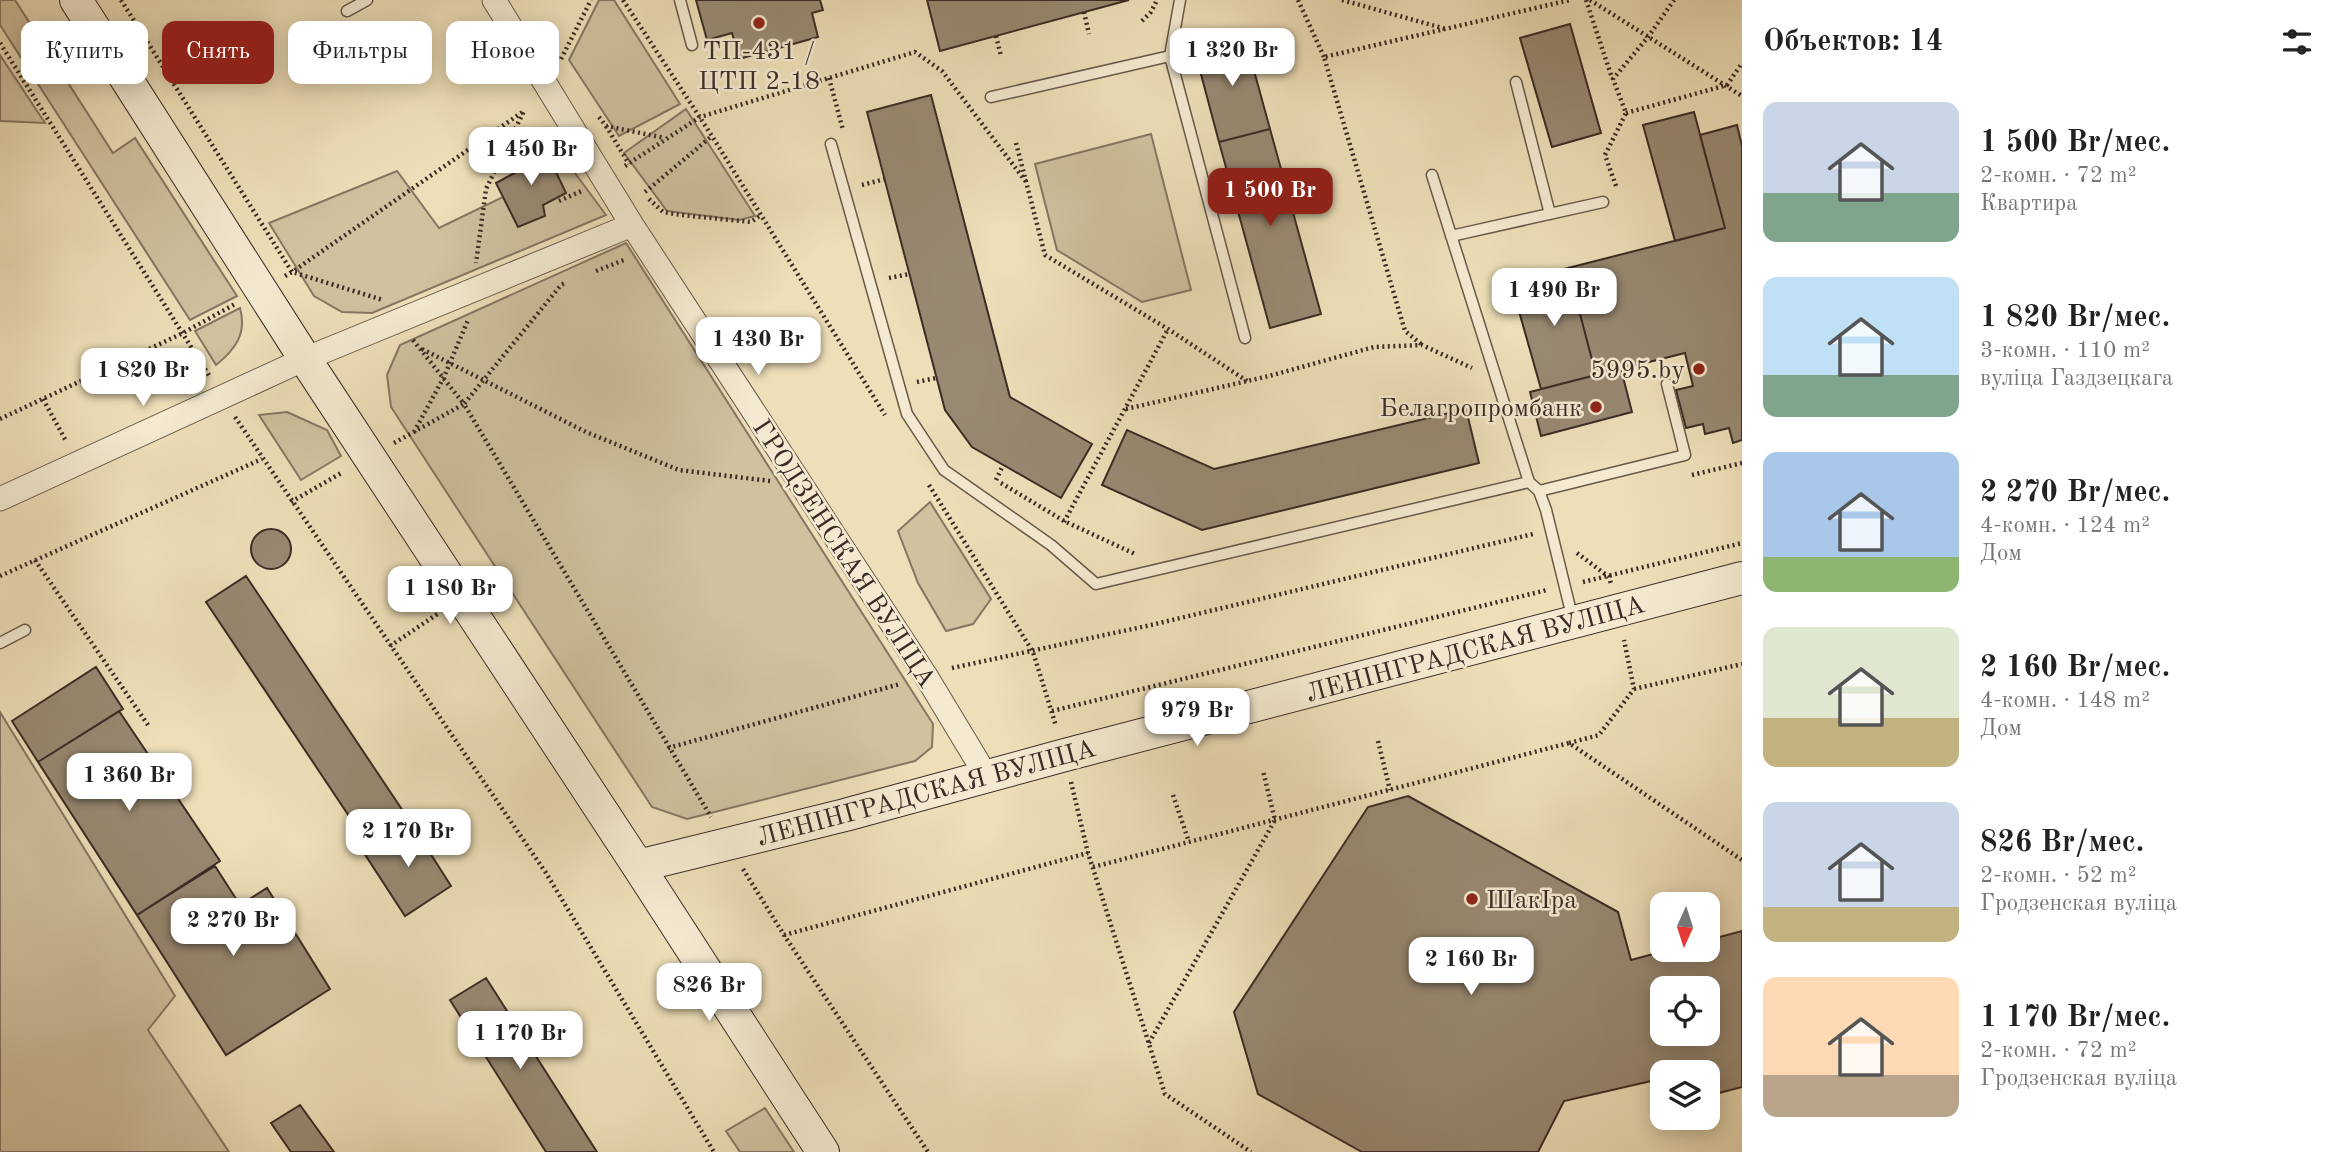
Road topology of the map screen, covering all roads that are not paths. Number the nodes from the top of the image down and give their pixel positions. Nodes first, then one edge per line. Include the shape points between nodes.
1 (76, 0) edge
2 (367, 0) edge
3 (680, 0) edge
4 (1180, 0) edge
5 (497, 1) edge
6 (347, 11) dead end
7 (692, 45) dead end
8 (1170, 56) junction
9 (1516, 82) dead end
10 (991, 97) dead end
11 (831, 144) dead end
12 (1432, 175) dead end
13 (1604, 202) road end
14 (1550, 214) junction
15 (632, 225) junction
16 (1451, 236) junction
17 (1245, 338) dead end
18 (305, 359) junction
19 (1667, 384) dead end
20 (1529, 482) junction
21 (1539, 491) junction
22 (0, 499) edge
23 (1742, 578) edge
24 (1573, 622) junction
25 (25, 630) dead end
26 (0, 643) edge
27 (987, 777) junction
28 (639, 866) junction
29 (823, 1152) edge

1 - 18 main road
2 - 6 lane
3 - 7 lane
4 - 8 lane
5 - 15 street, ГРОДЗЕНСКАЯ ВУЛІЦА via 599,182
8 - 10 lane
8 - 17 lane
9 - 14 lane
11 - 20 lane via 907,414 944,470 1051,545 1096,584
12 - 16 lane
13 - 14 lane
14 - 16 lane
15 - 18 street
15 - 27 street, ГРОДЗЕНСКАЯ ВУЛІЦА
16 - 20 lane
18 - 22 street
18 - 28 main road
19 - 21 lane via 1685,455
20 - 21 lane
21 - 24 lane
23 - 24 main road, ЛЕНІНГРАДСКАЯ ВУЛІЦА
24 - 27 main road, ЛЕНІНГРАДСКАЯ ВУЛІЦА
25 - 26 lane
27 - 28 main road, ЛЕНІНГРАДСКАЯ ВУЛІЦА
28 - 29 main road

